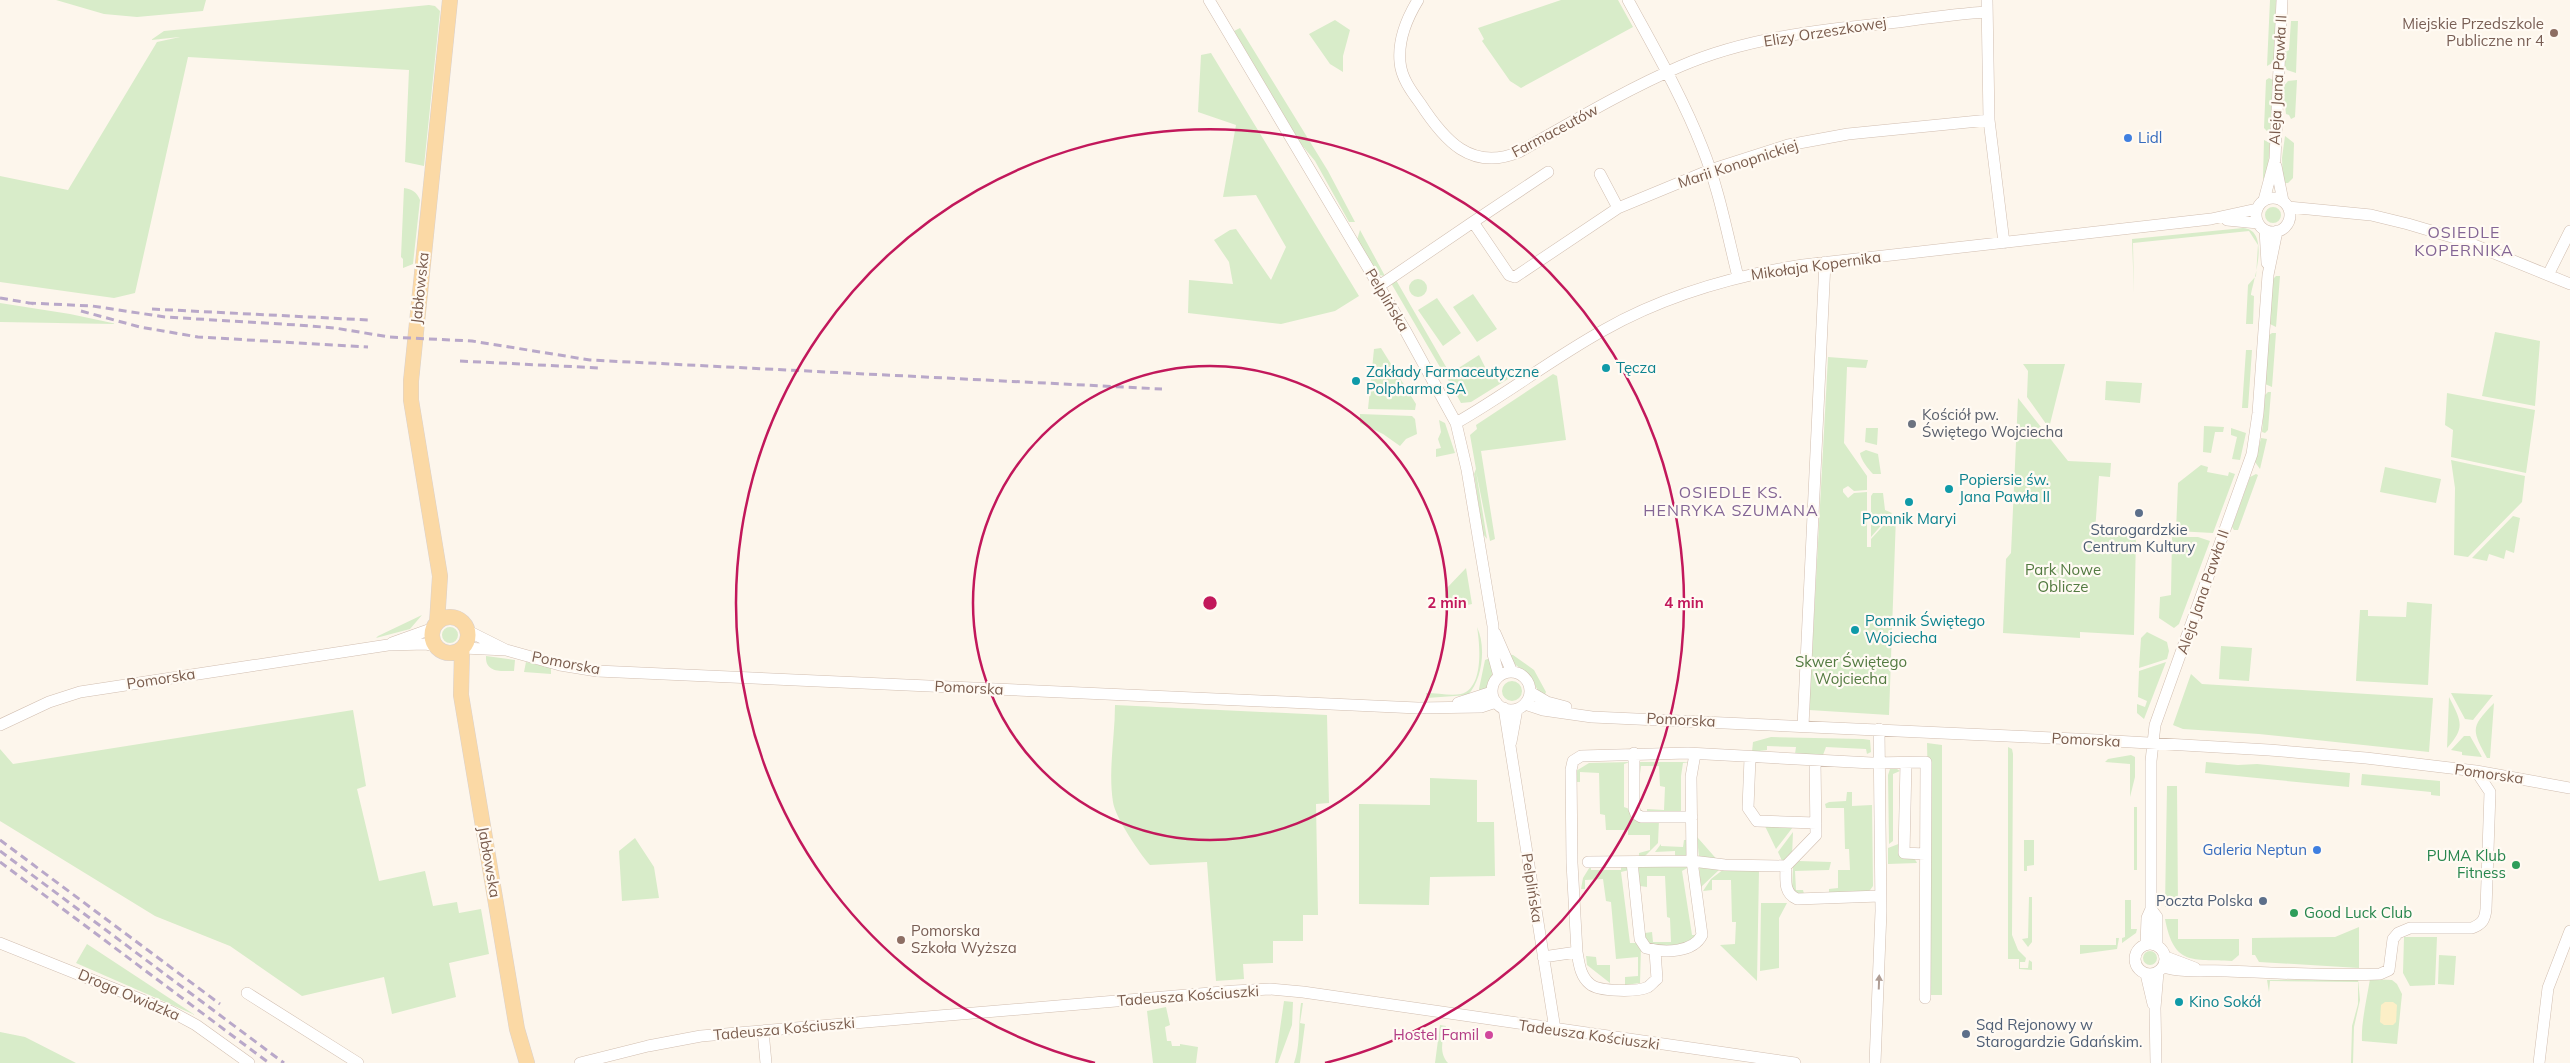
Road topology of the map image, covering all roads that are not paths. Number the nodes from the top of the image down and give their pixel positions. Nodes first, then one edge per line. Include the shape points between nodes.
1 (450, 0) edge
2 (1209, 0) edge
3 (1418, 0) edge
4 (1628, 0) edge
5 (1987, 0) edge
6 (2282, 0) edge
7 (1987, 12) junction
8 (1668, 73) junction
9 (1989, 120) junction
10 (2275, 160) junction
11 (1710, 170) junction
12 (1548, 172) dead end
13 (1600, 174) dead end
14 (2261, 205) junction
15 (1618, 208) junction
16 (2287, 209) junction
17 (2211, 219) junction
18 (1473, 222) junction
19 (2262, 226) junction
20 (2277, 231) junction
21 (2570, 231) edge
22 (2004, 243) junction
23 (1825, 262) junction
24 (2268, 275) junction
25 (2548, 275) junction
26 (1738, 277) junction
27 (2570, 284) edge
28 (1378, 286) junction
29 (1456, 423) junction
30 (440, 576) junction
31 (436, 625) junction
32 (463, 625) junction
33 (1493, 626) junction
34 (388, 644) junction
35 (462, 648) junction
36 (439, 649) junction
37 (506, 650) junction
38 (1512, 672) junction
39 (1499, 676) junction
40 (1530, 692) junction
41 (460, 695) junction
42 (1497, 701) junction
43 (1521, 706) junction
44 (1599, 716) junction
45 (0, 725) edge
46 (1803, 726) junction
47 (1879, 729) junction
48 (2153, 743) junction
49 (1510, 746) junction
50 (1634, 754) junction
51 (1695, 754) junction
52 (1750, 758) junction
53 (1815, 760) junction
54 (1879, 762) junction
55 (1906, 762) junction
56 (2476, 771) junction
57 (2506, 776) junction
58 (2570, 788) edge
59 (2490, 792) junction
60 (1692, 817) junction
61 (1816, 823) junction
62 (1926, 854) junction
63 (1692, 861) junction
64 (1588, 862) dead end
65 (1632, 862) junction
66 (1786, 866) junction
67 (1880, 896) junction
68 (2570, 931) edge
69 (0, 942) edge
70 (2151, 944) junction
71 (1655, 951) junction
72 (1578, 952) junction
73 (1543, 957) junction
74 (2158, 968) junction
75 (247, 993) dead end
76 (1924, 998) dead end
77 (517, 1029) junction
78 (1553, 1029) junction
79 (763, 1031) junction
80 (250, 1063) edge
81 (358, 1063) edge
82 (517, 1063) edge
83 (527, 1063) edge
84 (580, 1063) edge
85 (766, 1063) edge
86 (1795, 1063) edge
87 (1875, 1063) edge
88 (2156, 1063) edge
89 (2539, 1063) edge

1 - 30 main road, Jabłowska via 411,381 411,400
2 - 28 street, Pelplińska
3 - 8 street, Farmaceutów via 1403,33 1401,71 1440,132 1457,148 1472,155 1494,158 1519,152
4 - 8 street
5 - 7 street
6 - 10 street, Aleja Jana Pawła II
7 - 8 street, Elizy Orzeszkowej via 1797,34 1725,52
7 - 9 street
8 - 11 street
9 - 11 street, Marii Konopnickiej via 1848,134 1788,145
9 - 22 street
10 - 14 street, Aleja Jana Pawła II
10 - 16 street, Aleja Jana Pawła II
11 - 15 street, Marii Konopnickiej
11 - 26 street
12 - 18 street
13 - 15 street
14 - 16 street via 2270,198
14 - 17 street, Mikołaja Kopernika
14 - 19 street
15 - 18 street, Marii Konopnickiej via 1515,277 1509,275
16 - 20 street via 2286,226
16 - 25 street via 2371,215 2441,233
17 - 19 street, Mikołaja Kopernika
17 - 22 street, Mikołaja Kopernika
18 - 28 street
19 - 20 street
19 - 24 street, Aleja Jana Pawła II
20 - 24 street, Aleja Jana Pawła II
21 - 25 street
22 - 23 street, Mikołaja Kopernika
23 - 26 street, Mikołaja Kopernika
23 - 46 street
24 - 48 street, Aleja Jana Pawła II via 2252,454 2157,719
25 - 27 street
26 - 29 street, Mikołaja Kopernika via 1668,300 1591,337
28 - 29 street, Pelplińska
29 - 33 street, Pelplińska
30 - 31 main road, Jabłowska
30 - 32 main road, Jabłowska
31 - 32 main road via 447,618
31 - 34 street, Pomorska
31 - 36 main road via 432,637
32 - 35 main road via 468,640
32 - 37 street, Pomorska
33 - 38 street, Pelplińska
33 - 39 street, Pelplińska via 1493,654
34 - 36 street, Pomorska via 426,644
34 - 45 street, Pomorska via 80,692 49,702
35 - 36 main road via 452,653
35 - 37 street, Pomorska
35 - 41 main road, Jabłowska
36 - 41 main road, Jabłowska
37 - 42 street, Pomorska via 597,671 1435,709 1480,707
38 - 39 street
38 - 40 street via 1526,678
39 - 42 street
40 - 43 street
40 - 44 street, Pomorska via 1546,702
41 - 77 main road, Jabłowska
42 - 43 street
42 - 49 street, Pelplińska
43 - 44 street, Pomorska
43 - 49 street, Pelplińska
44 - 46 street, Pomorska
46 - 47 street, Pomorska
47 - 48 street, Pomorska
47 - 54 street
48 - 56 street, Pomorska via 2366,758
48 - 70 street, Aleja Jana Pawła II via 2151,910 2157,917
49 - 73 street, Pelplińska
50 - 51 street
50 - 60 street via 1636,814
50 - 72 street via 1581,756 1573,761 1572,863
51 - 52 street
51 - 60 street via 1691,776
52 - 53 street
52 - 61 street via 1748,808 1756,821
53 - 54 street
53 - 61 street
54 - 55 street
54 - 67 street
55 - 62 street via 1926,762
55 - 62 street via 1904,853
56 - 57 street, Pomorska
56 - 59 street
57 - 58 street, Pomorska
57 - 59 street
59 - 74 street via 2485,919 2472,928 2403,930 2393,939 2389,970 2380,974 2313,975
60 - 63 street
61 - 66 street via 1816,835
62 - 76 street
63 - 65 street
63 - 66 street
63 - 71 street via 1702,935 1697,944 1688,948
64 - 65 street
65 - 71 street via 1640,939 1646,948
66 - 67 street via 1786,889 1789,896 1797,899
87 -> 67 street
68 - 89 street via 2548,988
69 - 80 street, Droga Owidzka via 170,1011
70 - 74 street via 2161,948
70 - 74 street via 2137,950 2134,960 2138,969
71 - 72 street via 1656,979 1648,987 1638,990 1600,989 1590,985 1580,968
72 - 73 street
73 - 78 street, Pelplińska
74 - 88 street
75 - 81 street
77 - 82 main road, Jabłowska
77 - 83 main road, Jabłowska
78 - 79 street, Tadeusza Kościuszki via 1303,992 1253,990
78 - 86 street, Tadeusza Kościuszki
79 - 84 street, Tadeusza Kościuszki via 642,1047
79 - 85 street

